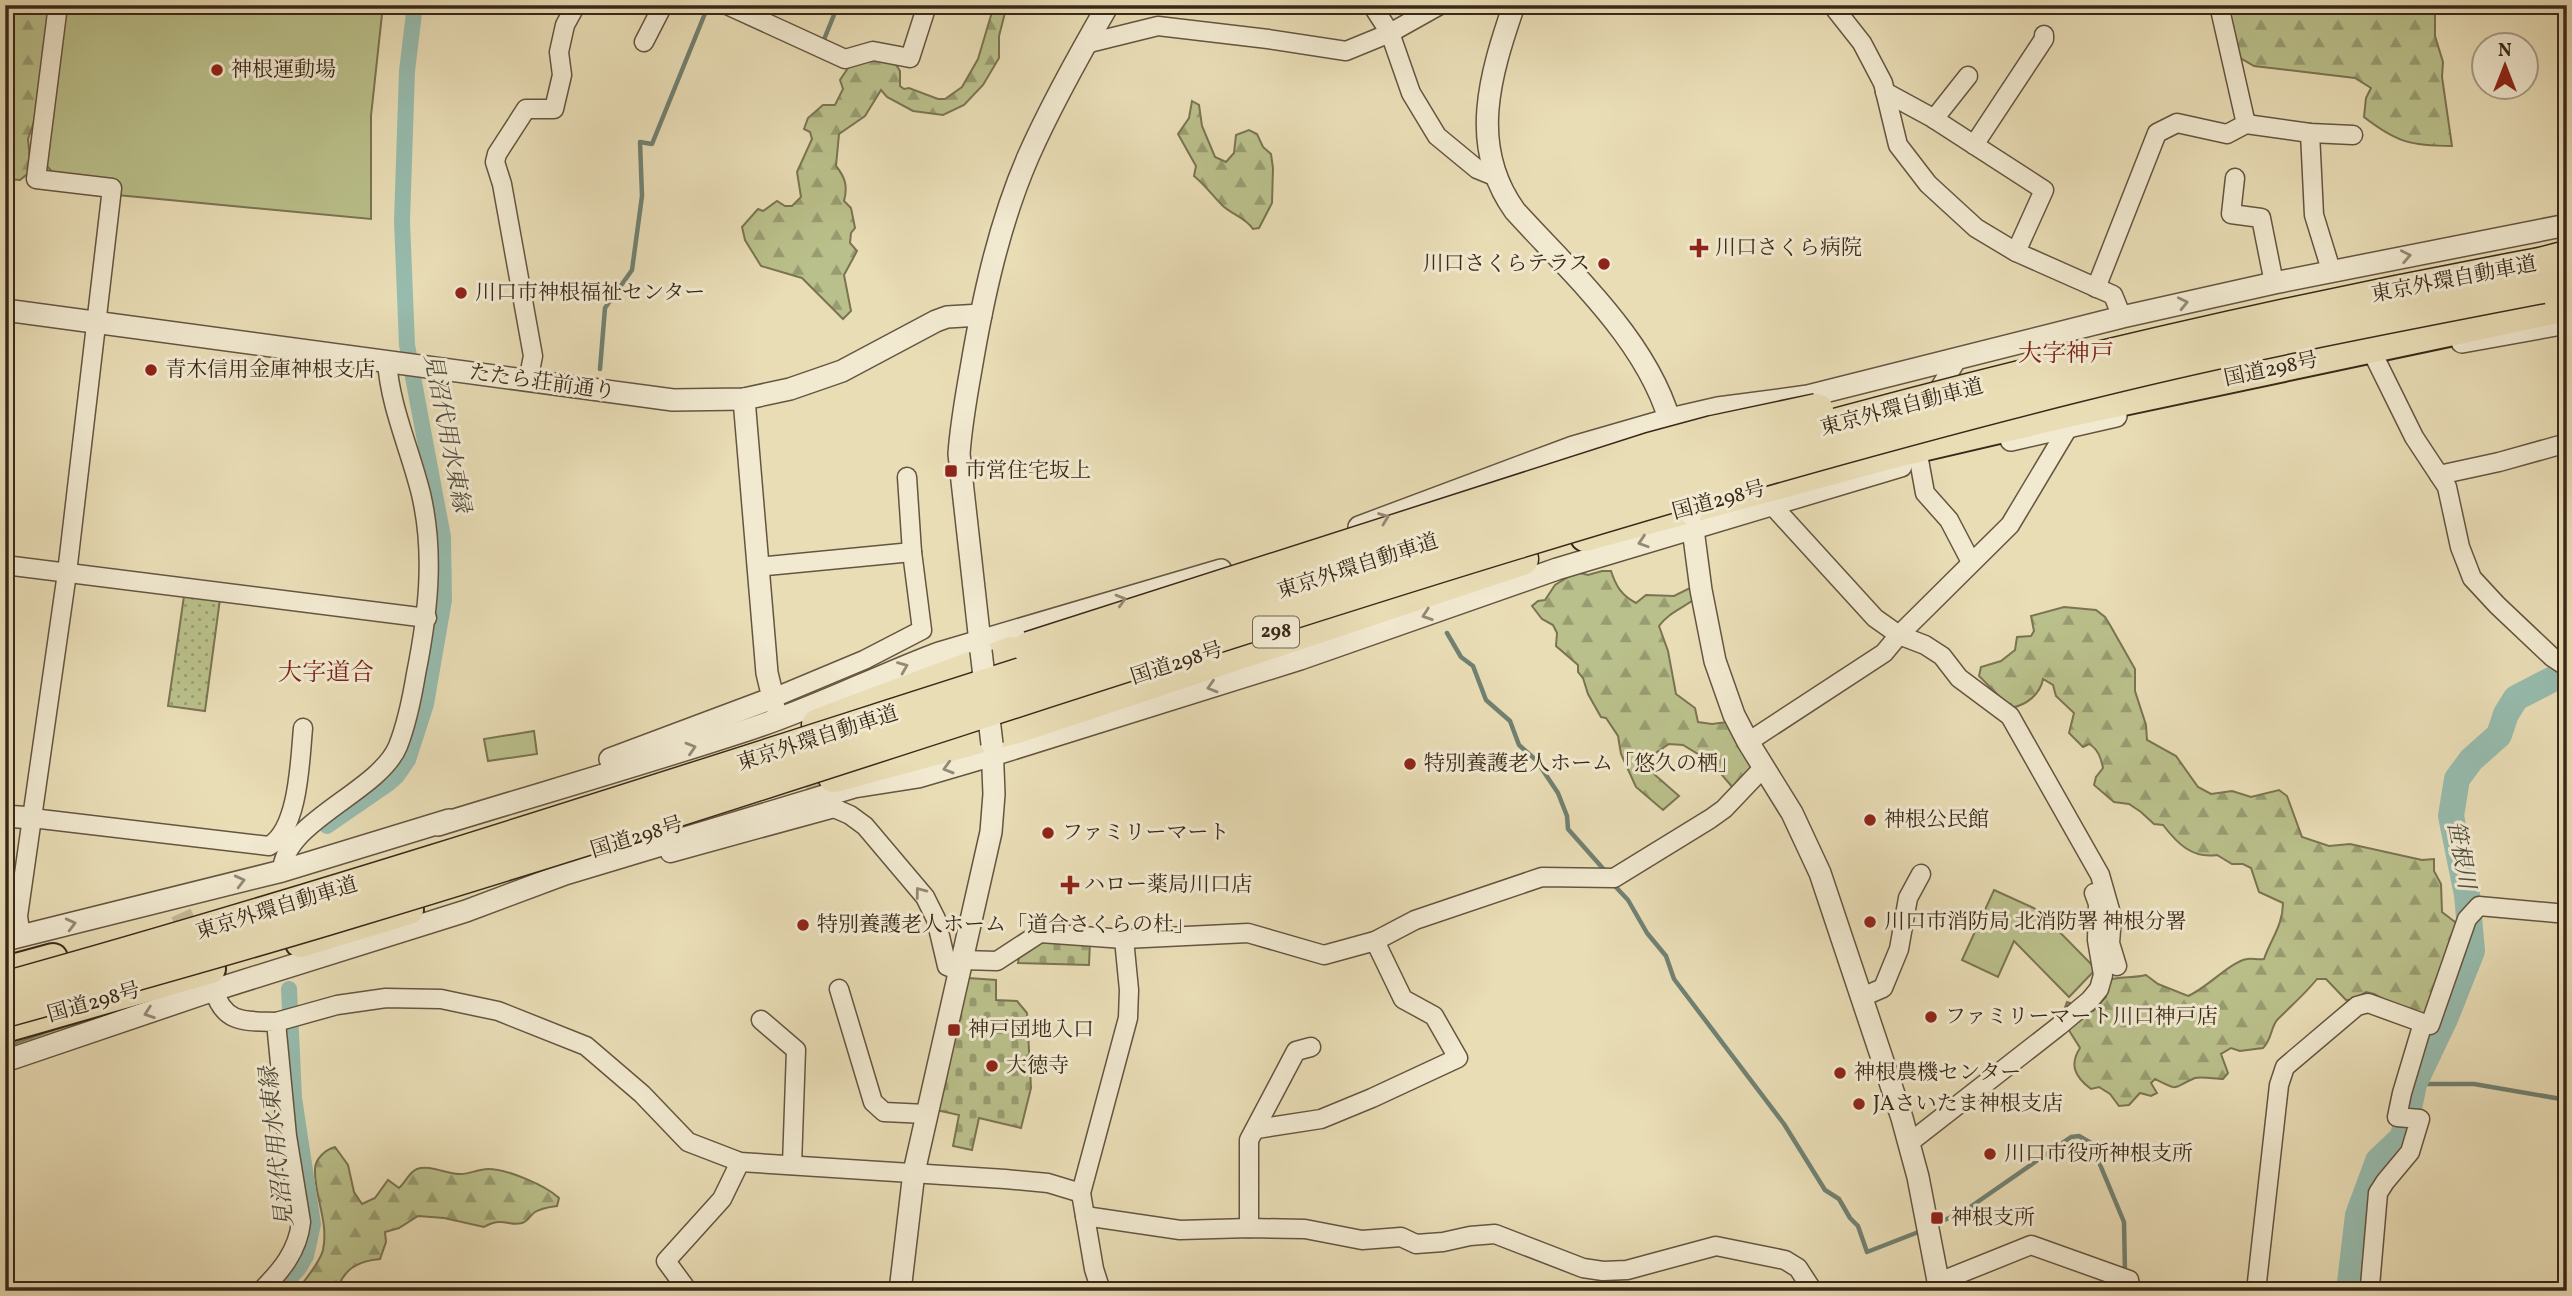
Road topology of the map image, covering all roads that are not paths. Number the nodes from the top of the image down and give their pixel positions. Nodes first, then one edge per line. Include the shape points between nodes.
1 (58, 5) edge
2 (576, 5) edge
3 (663, 5) edge
4 (727, 5) edge
5 (927, 5) edge
6 (1108, 5) edge
7 (1372, 5) edge
8 (1440, 5) edge
9 (1514, 5) edge
10 (1832, 5) edge
11 (2219, 5) edge
12 (1390, 33) junction
13 (2044, 35) dead end
14 (644, 42) dead end
15 (1085, 44) junction
16 (1968, 76) dead end
17 (1885, 92) junction
18 (1934, 119) junction
19 (2246, 124) junction
20 (2311, 133) junction
21 (2353, 135) dead end
22 (1974, 145) junction
23 (1494, 176) junction
24 (2235, 178) dead end
25 (2567, 225) edge
26 (2016, 251) junction
27 (2560, 258) edge
28 (2331, 271) junction
29 (2274, 283) junction
30 (2567, 283) edge
31 (2096, 288) junction
32 (2567, 306) edge
33 (5, 310) edge
34 (981, 315) junction
35 (2271, 317) junction
36 (2119, 318) junction
37 (96, 322) junction
38 (2567, 323) edge
39 (2155, 334) junction
40 (1958, 358) junction
41 (2375, 358) junction
42 (392, 361) junction
43 (528, 381) junction
44 (1939, 389) junction
45 (2166, 398) junction
46 (744, 399) junction
47 (1670, 419) junction
48 (2068, 428) junction
49 (1906, 430) junction
50 (2567, 443) edge
51 (1835, 450) junction
52 (1919, 460) junction
53 (2439, 475) junction
54 (907, 477) dead end
55 (1771, 504) junction
56 (1692, 520) junction
57 (912, 552) junction
58 (1971, 562) junction
59 (5, 565) edge
60 (757, 567) junction
61 (67, 573) junction
62 (427, 618) junction
63 (1899, 635) junction
64 (990, 648) junction
65 (2567, 667) edge
66 (775, 704) junction
67 (818, 725) junction
68 (303, 727) dead end
69 (1001, 742) junction
70 (1748, 742) junction
71 (1763, 768) junction
72 (832, 795) junction
73 (5, 816) edge
74 (32, 818) junction
75 (438, 825) junction
76 (2095, 866) junction
77 (282, 871) junction
78 (565, 874) junction
79 (1921, 874) dead end
80 (2567, 914) edge
81 (13, 938) edge
82 (1124, 939) junction
83 (1375, 941) junction
84 (960, 966) junction
85 (2117, 966) dead end
86 (5, 970) edge
87 (211, 982) junction
88 (5, 988) edge
89 (839, 989) dead end
90 (1862, 997) junction
91 (5, 1011) edge
92 (761, 1020) dead end
93 (276, 1022) junction
94 (2423, 1023) junction
95 (5, 1030) edge
96 (1311, 1048) dead end
97 (5, 1060) edge
98 (926, 1114) junction
99 (1257, 1129) junction
100 (1909, 1143) junction
101 (740, 1162) junction
102 (792, 1165) junction
103 (914, 1172) junction
104 (1081, 1193) junction
105 (1085, 1216) junction
106 (1249, 1228) junction
107 (1939, 1287) edge
108 (261, 1291) edge
109 (688, 1291) edge
110 (900, 1291) edge
111 (1101, 1291) edge
112 (1813, 1291) edge
113 (2131, 1291) edge
114 (2256, 1291) edge
115 (2367, 1291) edge

1 - 37 street via 36,179 112,188
2 - 43 street via 565,25 559,52 562,75 554,109 526,109 495,162 533,356
3 - 14 street
4 - 5 street via 845,59 873,51 910,58
6 - 15 street
7 - 12 street
8 - 12 street
9 - 23 street via 1490,84 1487,135
10 - 17 street via 1862,43
11 - 19 street
12 - 15 street via 1346,51 1158,26
12 - 23 street via 1411,93 1437,136 1477,169
13 - 22 street
15 - 34 street via 1027,160
16 - 18 street
17 - 18 street
17 - 26 street via 1898,145 1928,184 1976,229
18 - 22 street
19 - 20 street
19 - 31 street via 2227,134 2177,123 2157,133
20 - 21 street
20 - 28 street via 2314,215
22 - 26 street via 2044,190
23 - 47 street via 1515,211 1630,340
24 - 29 street via 2231,214 2262,218
28 -> 25 street
26 - 31 street
27 - 35 highway, 東京外環自動車道, bridge
27 - 39 highway, 298 via 2440,275
28 - 29 street
36 -> 29 street
30 - 49 highway, 東京外環自動車道, bridge via 2222,352
31 - 36 street via 2113,295
32 - 45 highway, 国道298号 / 298
32 - 49 highway, bridge via 2383,334
33 - 37 street, たたら荘前通り
34 - 46 street, たたら荘前通り via 947,317 842,371
34 - 64 street via 959,454
35 - 64 highway, bridge via 2040,357 1650,449
35 - 88 highway, 東京外環自動車道, bridge via 2020,376 1585,497 348,888
36 - 39 street
36 - 40 street
37 - 42 street, たたら荘前通り
37 - 61 street
38 - 41 street
39 - 44 highway, 298
40 - 44 street
40 - 47 street via 1808,396
41 - 45 street
41 - 53 street via 2414,437
42 - 43 street, たたら荘前通り
42 - 62 street via 388,382 421,496 428,542
43 - 46 street, たたら荘前通り via 652,399
44 - 67 highway, 298 via 1457,523
45 - 48 street
45 - 72 highway, 国道298号 / 298 via 1900,452 1478,566
46 - 60 street
47 - 56 street, bridge
64 -> 47 street via 1342,533 1573,447
48 - 52 street
48 - 58 street via 2010,525
49 - 51 highway, 東京外環自動車道, bridge
50 - 53 street
51 - 69 highway, bridge
51 - 91 highway, 東京外環自動車道, bridge via 1422,572 353,911
52 - 55 street
52 - 58 street via 1925,493 1949,520
53 - 65 street via 2472,578
54 - 57 street
55 - 56 street
55 - 63 street via 1875,618
56 -> 69 street via 1300,659
56 - 70 street via 1716,661
57 - 60 street
57 - 66 street via 922,630
58 - 63 street
59 - 61 street
60 - 66 street
61 - 62 street
61 - 74 street
62 - 77 street via 398,747 385,767 295,842 286,853
63 - 70 street via 1870,663
63 - 76 street via 1942,656 1959,678 2010,716
64 - 67 highway
64 - 69 street, bridge
75 -> 64 street via 752,729 901,667
66 - 75 street via 540,784
67 - 86 highway, 298 via 344,874
68 - 74 street via 295,806 276,842 269,846
69 - 72 highway
69 -> 78 street via 918,777 854,787
69 - 84 street via 991,832
70 - 71 street
71 - 83 street via 1710,820 1614,878 1542,877 1415,920
71 - 90 street via 1808,844
72 - 78 street via 611,869
84 -> 72 street via 947,966 936,919 925,897
72 - 95 highway, 国道298号 / 298
73 - 74 street
74 - 81 street
75 - 77 street
76 - 85 street via 2112,917 2110,943
76 - 100 street via 2088,870 2098,904 2097,940 2103,975 2099,989 2059,1026
81 -> 77 street via 178,906
78 - 87 street via 466,911
79 - 90 street via 1908,898 1899,949 1882,988
80 - 94 street via 2479,906 2468,919 2430,1025
82 - 83 street via 1248,933 1324,955
82 - 84 street via 1040,933 997,961
82 - 104 street via 1128,1018
83 - 99 street via 1403,999 1434,1016 1458,1058 1321,1119
84 - 98 street
87 - 93 street via 224,1013 237,1019
87 -> 97 street
89 - 98 street via 873,1102 884,1112
90 - 100 street
92 - 102 street via 796,1050
93 - 101 street via 386,998 441,999 498,1012 586,1046 688,1142
93 - 108 street via 301,1222 290,1256
94 - 114 street via 2368,1003 2357,1006 2285,1067 2279,1085
94 - 115 street via 2397,1117 2420,1119 2410,1152 2378,1193
96 - 99 street via 1296,1051
98 - 103 street
99 - 106 street via 1249,1140
100 - 107 street
101 - 102 street
101 - 109 street via 722,1199 666,1261
102 - 103 street
103 - 104 street via 1048,1183
103 - 110 street
104 - 105 street
105 - 106 street via 1180,1230
105 - 111 street
106 - 112 street via 1305,1229 1362,1240 1401,1237 1416,1244 1495,1234 1583,1268 1603,1271 1626,1270 1716,1245 1785,1260 1798,1268
107 - 113 street via 2031,1245 2129,1280

